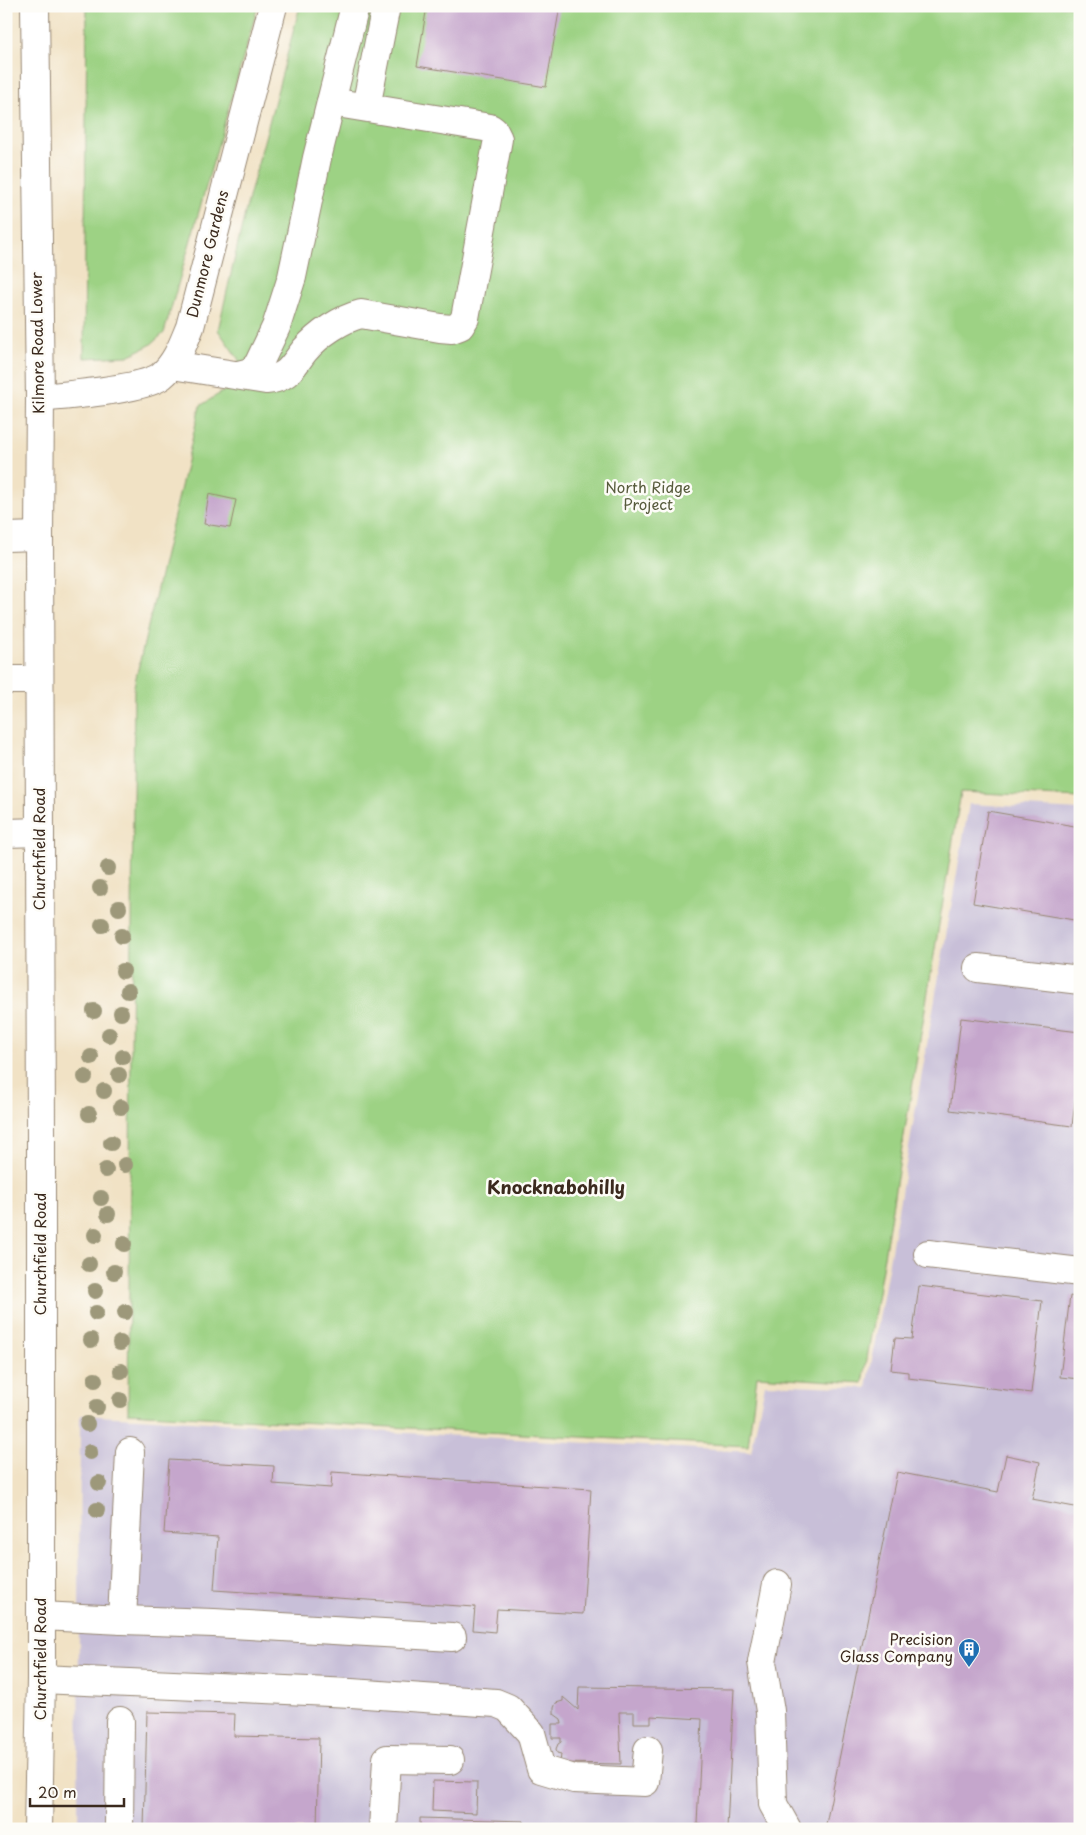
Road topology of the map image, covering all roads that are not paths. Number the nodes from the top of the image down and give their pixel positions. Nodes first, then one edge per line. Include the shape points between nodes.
1 (35, 6) edge
2 (274, 6) edge
3 (354, 6) edge
4 (386, 6) edge
5 (331, 102) junction
6 (366, 108) junction
7 (172, 365) junction
8 (238, 375) junction
9 (40, 398) junction
10 (6, 536) edge
11 (39, 536) junction
12 (6, 680) edge
13 (39, 680) junction
14 (40, 832) junction
15 (6, 833) edge
16 (978, 968) dead end
17 (1080, 980) edge
18 (928, 1254) dead end
19 (1080, 1272) edge
20 (130, 1452) dead end
21 (778, 1584) dead end
22 (41, 1616) junction
23 (122, 1620) junction
24 (452, 1637) dead end
25 (41, 1679) junction
26 (120, 1721) dead end
27 (648, 1750) dead end
28 (450, 1760) dead end
29 (38, 1829) edge
30 (119, 1829) edge
31 (383, 1829) edge
32 (787, 1829) edge

1 - 9 street, Kilmore Road Lower
2 - 7 street, Dunmore Gardens via 190,327
3 - 5 street
4 - 6 street
5 - 6 street
5 - 8 street via 292,277 276,327 258,365 250,372
6 - 8 street via 490,128 498,139 465,318 460,326 452,329 361,314 353,316 323,335 285,375 266,380
7 - 8 street
7 - 9 street, Dunmore Gardens via 160,377 138,386
9 - 11 street, Kilmore Road Lower
10 - 11 street
11 - 13 street, Kilmore Road Lower
12 - 13 street
13 - 14 street, Churchfield Road
14 - 15 street
14 - 22 street, Churchfield Road
16 - 17 street
18 - 19 street
20 - 23 street
21 - 32 street via 762,1662 770,1711 773,1804
22 - 23 street
22 - 25 street, Churchfield Road
23 - 24 street
25 - 27 street via 496,1703 508,1708 531,1733 541,1769 574,1779 645,1782
25 - 29 street, Churchfield Road
26 - 30 street
28 - 31 street via 387,1759

